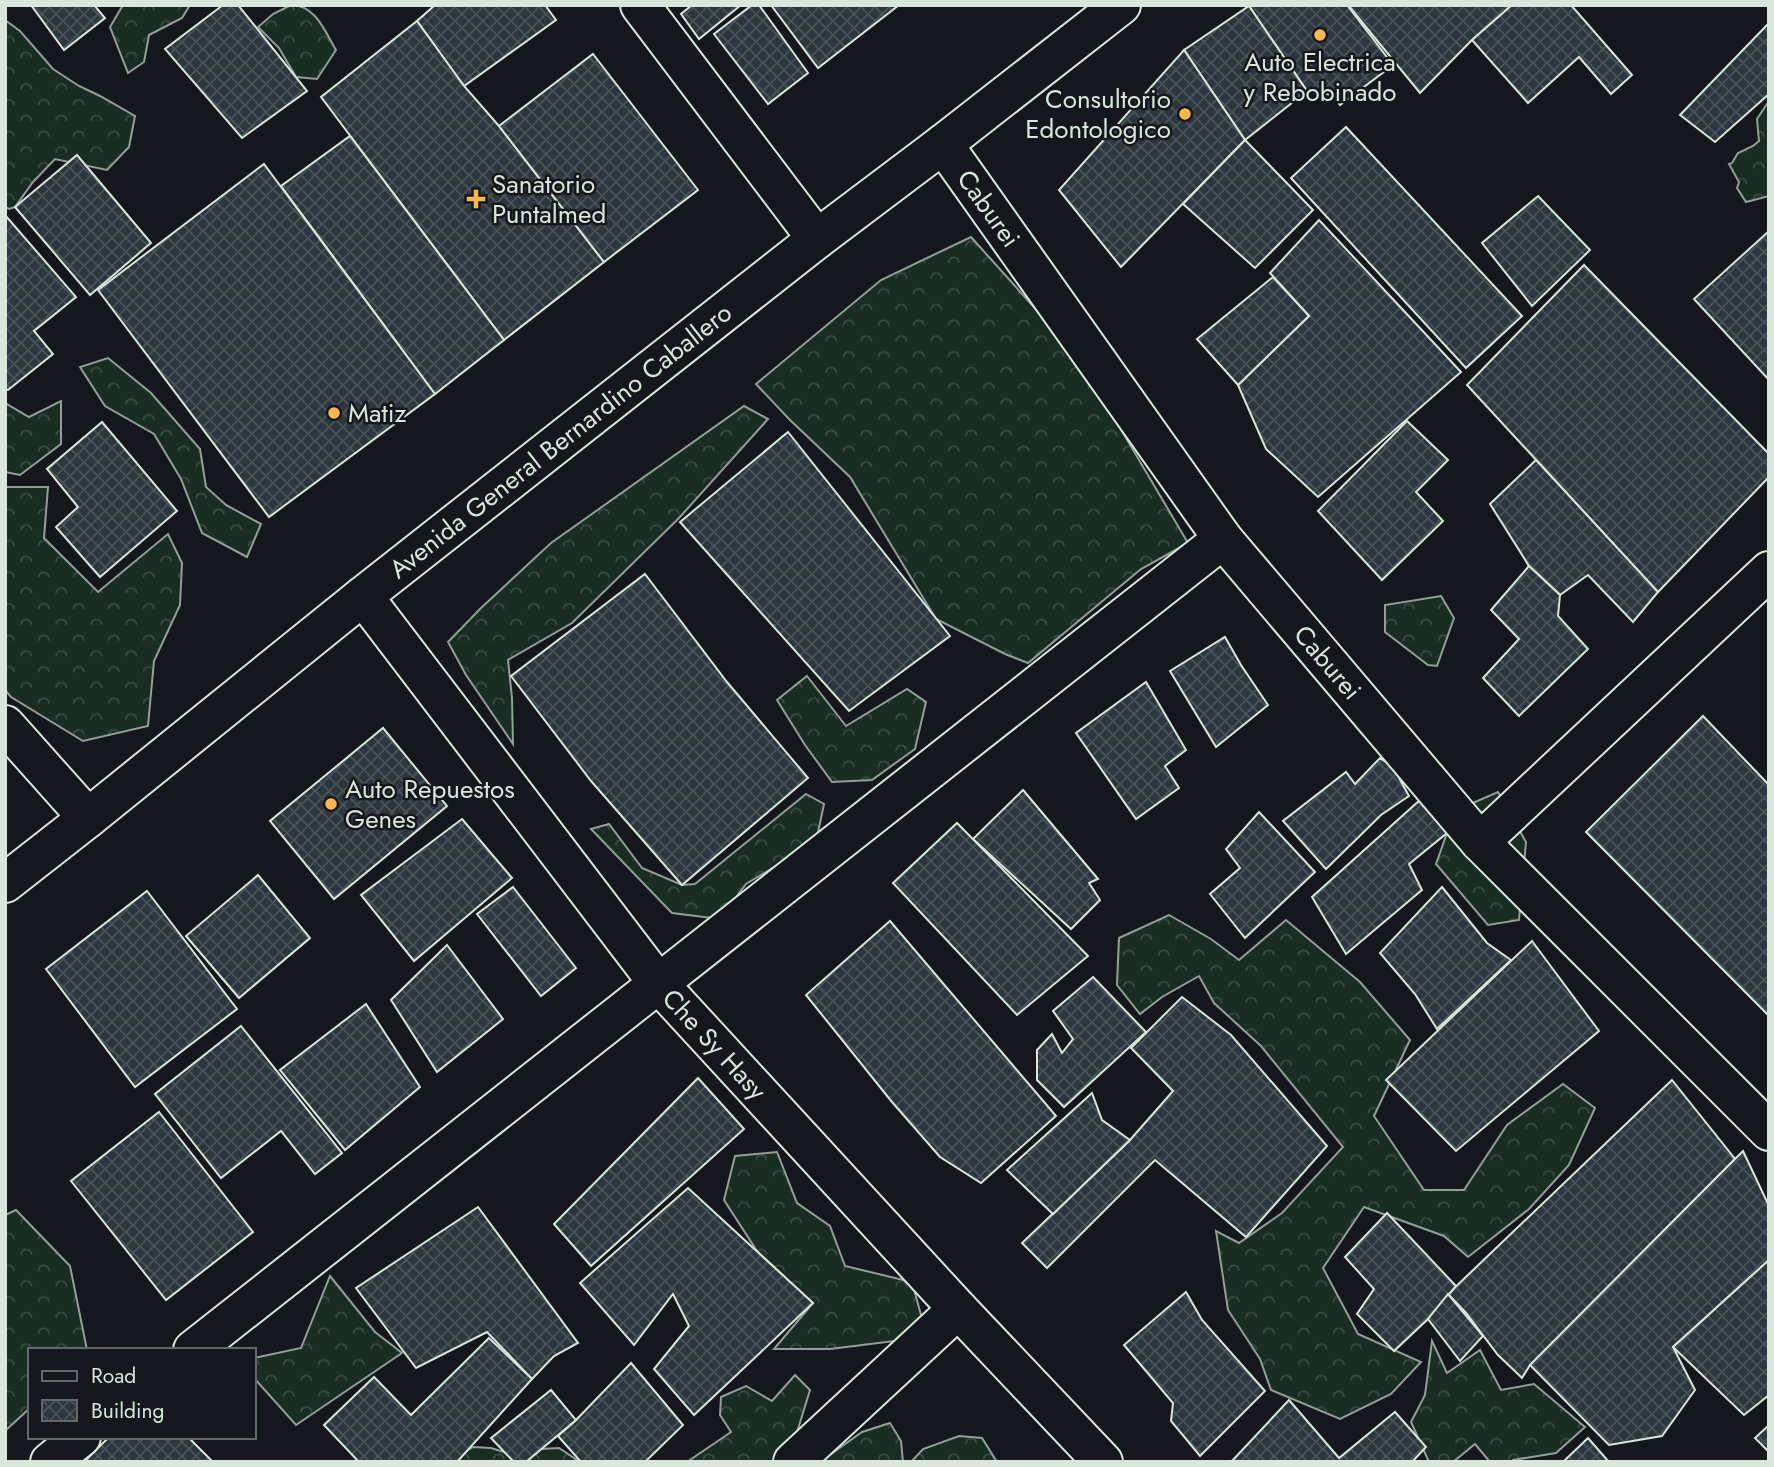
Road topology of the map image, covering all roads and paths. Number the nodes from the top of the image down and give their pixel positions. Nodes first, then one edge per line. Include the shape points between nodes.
1 (640, 5) edge
2 (1121, 5) edge
3 (943, 144) junction
4 (817, 239) junction
5 (1223, 539) junction
6 (1769, 571) edge
7 (363, 596) junction
8 (5, 725) edge
9 (88, 818) junction
10 (1480, 842) junction
11 (5, 883) edge
12 (658, 983) junction
13 (1769, 1131) edge
14 (958, 1309) junction
15 (196, 1348) edge
16 (79, 1439) edge
17 (50, 1462) edge
18 (793, 1462) edge
19 (1103, 1462) edge

1 - 4 street
2 - 3 street, Avenida General Bernardino Caballero
3 - 4 street, Avenida General Bernardino Caballero
3 - 5 street, Caburei
4 - 7 street, Avenida General Bernardino Caballero
5 - 10 street, Caburei
5 - 12 street
6 - 10 street
7 - 9 street, Avenida General Bernardino Caballero
7 - 12 street, Che Sy Hasy
8 - 9 street
9 - 11 street, Avenida General Bernardino Caballero
10 - 13 street, Caburei
12 - 14 street, Che Sy Hasy
12 - 15 street
14 - 18 street
14 - 19 street, Che Sy Hasy
16 - 17 street

